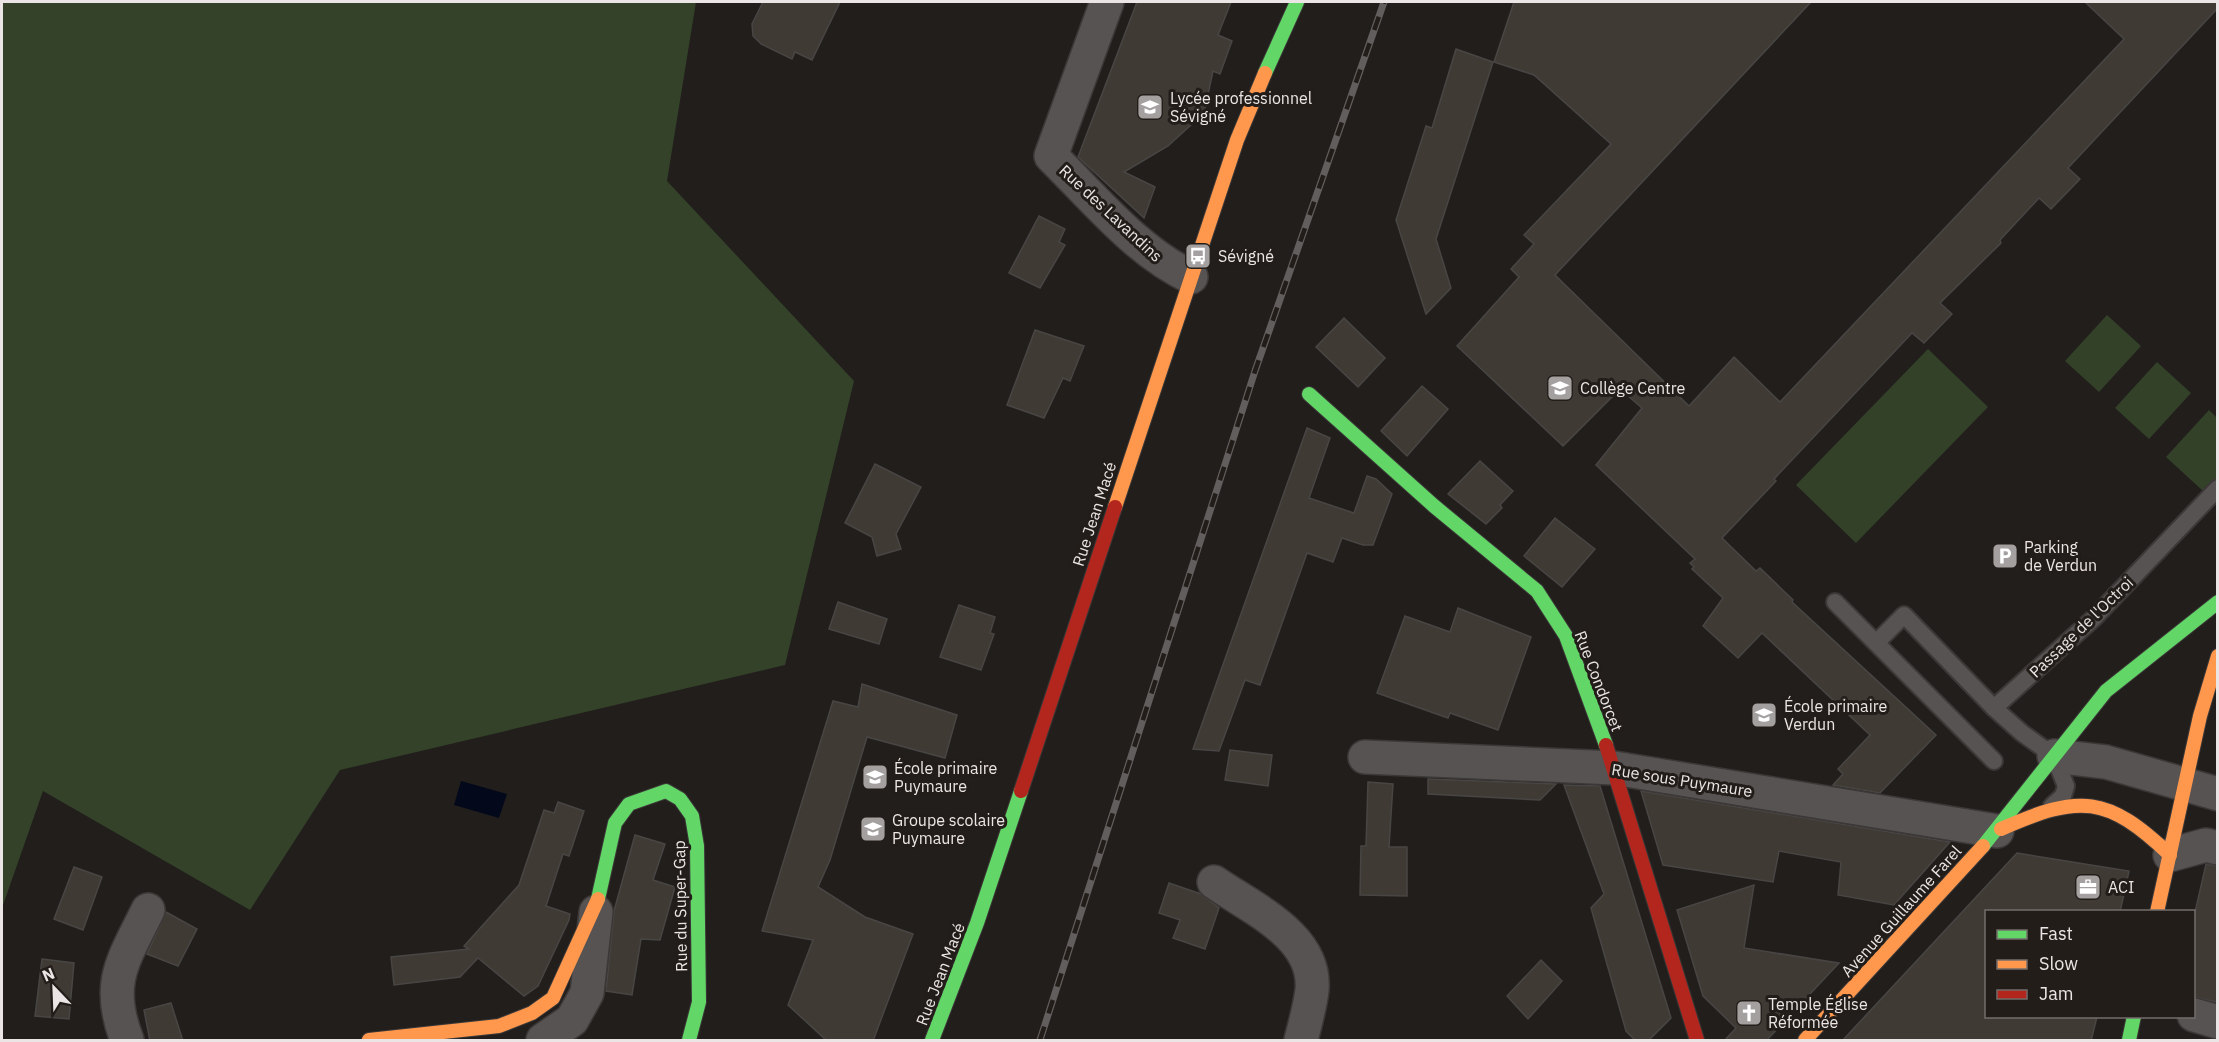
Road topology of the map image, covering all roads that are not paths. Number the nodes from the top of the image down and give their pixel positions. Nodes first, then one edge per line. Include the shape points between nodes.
1 (1107, 2) edge
2 (1297, 2) edge
3 (1191, 277) junction
4 (1310, 394) dead end
5 (2217, 488) edge
6 (1835, 602) dead end
7 (2217, 602) edge
8 (1876, 643) junction
9 (2217, 656) edge
10 (1994, 708) junction
11 (2054, 756) junction
12 (1365, 757) dead end
13 (1994, 761) dead end
14 (1614, 768) junction
15 (2185, 783) junction
16 (2217, 794) edge
17 (2051, 807) junction
18 (1996, 831) junction
19 (2217, 848) edge
20 (2170, 855) junction
21 (1214, 882) dead end
22 (597, 906) junction
23 (148, 910) dead end
24 (2157, 910) edge
25 (2195, 1016) edge
26 (2134, 1018) edge
27 (2217, 1022) edge
28 (127, 1041) edge
29 (369, 1041) edge
30 (543, 1041) edge
31 (689, 1041) edge
32 (932, 1041) edge
33 (1301, 1041) edge
34 (1697, 1041) edge
35 (1806, 1041) edge
36 (2128, 1041) edge

1 - 3 street, Rue des Lavandins via 1051,156 1144,247 1171,268
2 - 3 main road, Rue Jean Macé via 1237,140
3 - 32 main road, Rue Jean Macé via 977,923
4 - 14 main road, Rue Condorcet via 1434,506 1537,591 1566,636
5 - 10 lane, Passage de l'Octroi via 2094,618
6 - 8 lane
7 - 11 main road, Avenue Guillaume Farel via 2106,691
8 - 10 lane via 1904,615
8 - 13 lane
9 - 15 main road
10 - 11 lane
11 - 15 street via 2106,762
11 - 17 lane via 2066,786 2063,796
11 - 18 main road, Avenue Guillaume Farel
12 - 14 street, Rue sous Puymaure
14 - 18 street, Rue sous Puymaure
14 - 34 main road, Rue Condorcet
15 - 16 street
15 - 20 main road
17 - 18 main road
17 - 20 main road via 2068,803 2112,809 2150,834
18 - 35 main road, Avenue Guillaume Farel
19 - 20 street via 2206,845
20 - 24 main road
21 - 33 street via 1293,937 1308,964 1312,989
22 - 29 main road, Rue du Super-Gap via 553,998 532,1013 499,1026
22 - 30 street via 587,993 572,1020
22 - 31 main road, Rue du Super-Gap via 615,823 629,804 666,791 680,799 692,816 697,846 699,1002
23 - 28 street via 118,973 118,1017
25 - 27 street
26 - 36 main road

